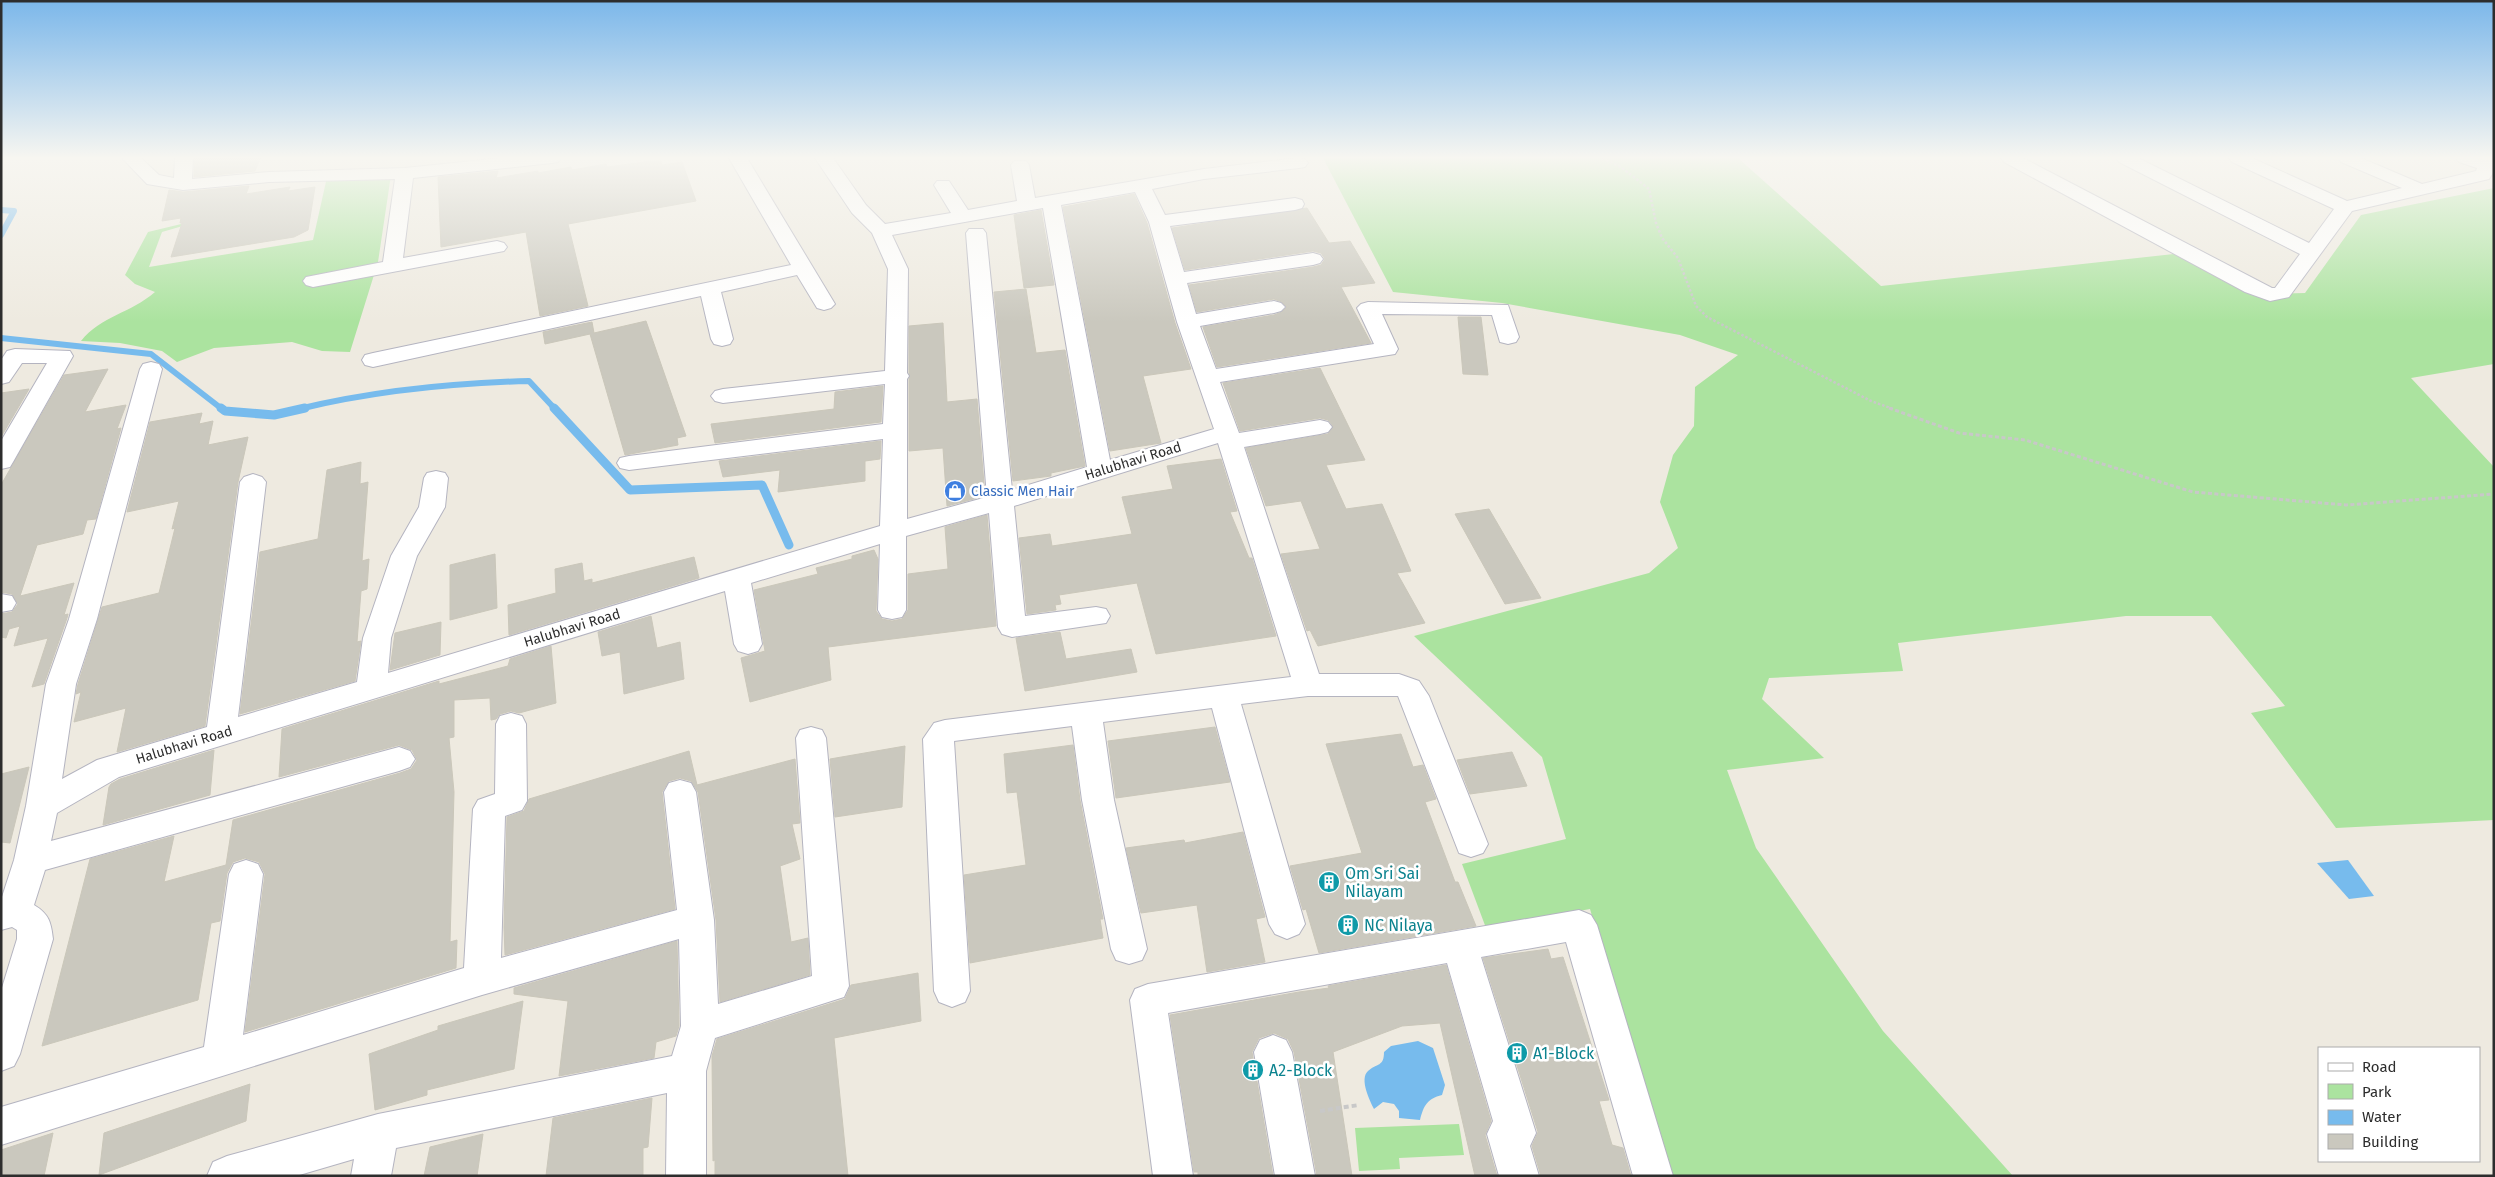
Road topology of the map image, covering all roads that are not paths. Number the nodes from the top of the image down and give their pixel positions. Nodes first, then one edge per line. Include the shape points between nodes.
1 (406, 213) edge
2 (770, 213) edge
3 (863, 213) edge
4 (962, 213) edge
5 (1003, 213) edge
6 (1054, 213) edge
7 (1155, 213) edge
8 (1228, 213) edge
9 (2112, 213) edge
10 (2234, 213) edge
11 (2341, 213) edge
12 (1159, 222) junction
13 (969, 224) junction
14 (881, 231) junction
15 (497, 247) dead end
16 (2312, 252) junction
17 (1313, 259) dead end
18 (392, 267) junction
19 (803, 268) junction
20 (1175, 279) junction
21 (314, 281) dead end
22 (709, 287) junction
23 (824, 304) dead end
24 (1274, 308) dead end
25 (1188, 322) junction
26 (1508, 337) dead end
27 (722, 339) dead end
28 (373, 360) dead end
29 (151, 369) dead end
30 (898, 376) junction
31 (1207, 377) junction
32 (1, 378) edge
33 (723, 396) dead end
34 (1320, 427) dead end
35 (895, 430) junction
36 (1228, 437) junction
37 (1, 462) edge
38 (629, 464) dead end
39 (1100, 471) junction
40 (436, 478) dead end
41 (254, 482) dead end
42 (1002, 501) junction
43 (894, 531) junction
44 (736, 579) junction
45 (892, 610) dead end
46 (1096, 616) dead end
47 (748, 644) dead end
48 (1308, 686) junction
49 (372, 689) junction
50 (1224, 696) junction
51 (1086, 713) junction
52 (511, 724) dead end
53 (221, 734) junction
54 (811, 738) dead end
55 (399, 759) dead end
56 (680, 792) dead end
57 (42, 806) junction
58 (1471, 844) dead end
59 (31, 860) junction
60 (246, 874) dead end
61 (8, 913) edge
62 (696, 920) junction
63 (1287, 924) dead end
64 (1460, 946) junction
65 (1129, 949) dead end
66 (482, 979) junction
67 (952, 991) dead end
68 (700, 1026) junction
69 (1273, 1052) dead end
70 (1, 1054) edge
71 (222, 1059) junction
72 (688, 1071) junction
73 (1, 1126) edge
74 (378, 1133) junction
75 (228, 1176) edge
76 (371, 1176) edge
77 (686, 1176) edge
78 (1173, 1176) edge
79 (1294, 1176) edge
80 (1519, 1176) edge
81 (1653, 1176) edge

1 - 18 street
2 - 19 street
3 - 14 street
4 - 13 street
5 - 13 street
6 - 39 street
7 - 12 street
8 - 12 street
9 - 16 street via 2270,295 2282,293
10 - 16 street
11 - 16 street
12 - 20 street
13 - 14 street
13 - 42 street
14 - 30 street via 898,268
15 - 18 street
17 - 20 street
18 - 21 street
19 - 22 street
19 - 23 street
20 - 25 street
22 - 27 street
22 - 28 street
24 - 25 street
25 - 31 street
26 - 31 street via 1501,309 1368,308 1387,349
29 - 57 street via 84,618 61,684
30 - 33 street
30 - 35 street
31 - 36 street
32 - 37 street via 16,356 62,356
34 - 36 street, Halubhavi Road
35 - 38 street
35 - 43 street
36 - 39 street, Halubhavi Road
36 - 48 street
39 - 42 street, Halubhavi Road
40 - 49 street via 432,507 404,556 377,638
41 - 53 street
42 - 43 street, Halubhavi Road
42 - 46 street via 1012,627
43 - 44 street, Halubhavi Road
43 - 45 street
44 - 47 street
44 - 49 street, Halubhavi Road
48 - 50 street
48 - 58 street via 1399,685 1408,688 1414,696
49 - 53 street, Halubhavi Road
50 - 51 street
50 - 63 street
51 - 65 street via 1098,800
51 - 67 street via 954,729 945,731 938,739
52 - 66 street via 511,801 489,809
53 - 57 street, Halubhavi Road via 108,768
54 - 68 street via 831,986
55 - 59 street
56 - 62 street
57 - 59 street
59 - 61 street
60 - 71 street
61 - 70 street via 34,922 35,939
62 - 66 street
62 - 68 street
64 - 78 street via 1148,1000
64 - 80 street via 1516,1133 1507,1134
64 - 81 street via 1579,925
66 - 71 street
68 - 72 street
69 - 79 street
71 - 73 street
72 - 74 street
72 - 77 street
74 - 75 street
74 - 76 street

